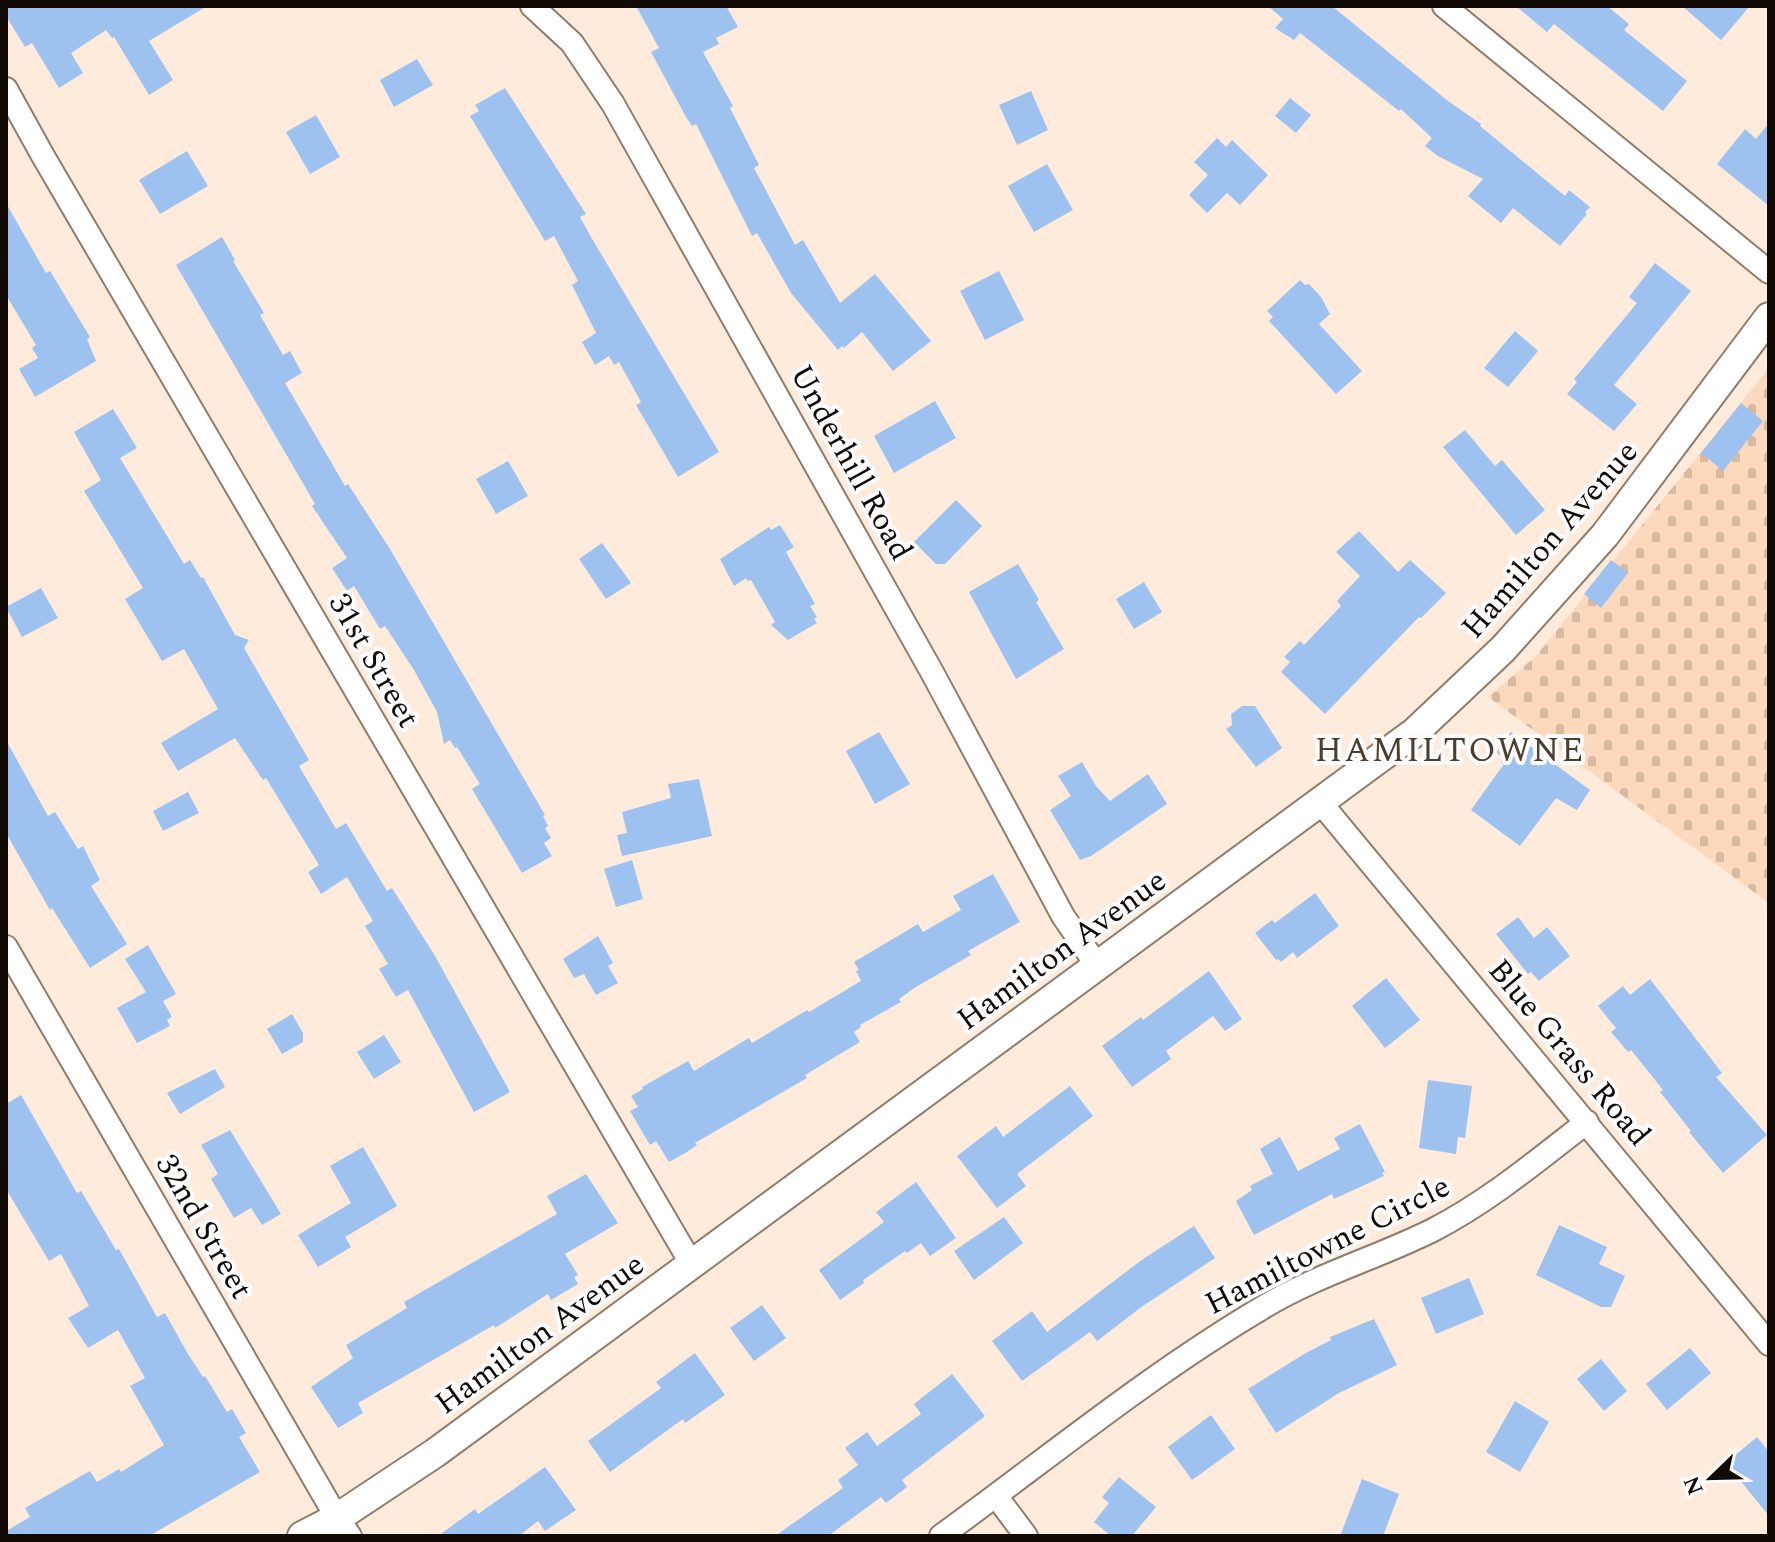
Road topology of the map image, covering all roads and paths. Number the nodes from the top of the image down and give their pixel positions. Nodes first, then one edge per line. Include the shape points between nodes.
1 (532, 6) edge
2 (1444, 6) edge
3 (6, 89) edge
4 (1769, 272) edge
5 (1769, 317) edge
6 (1320, 802) junction
7 (6, 947) edge
8 (1096, 964) junction
9 (1587, 1122) junction
10 (691, 1263) junction
11 (1769, 1344) edge
12 (996, 1496) junction
13 (343, 1527) edge
14 (302, 1536) edge
15 (941, 1536) edge
16 (1026, 1536) edge

1 - 8 street, Underhill Road via 572,43 620,117 1063,916
2 - 4 street
3 - 10 street, 31st Street
5 - 6 street, Hamilton Avenue via 1605,535 1503,649 1415,732
6 - 8 street, Hamilton Avenue
6 - 9 street, Blue Grass Road
7 - 13 street, 32nd Street
8 - 10 street, Hamilton Avenue
9 - 11 street, Blue Grass Road
9 - 12 street, Hamiltowne Circle via 1457,1217 1279,1297 1189,1353
10 - 13 street, Hamilton Avenue
12 - 15 street, Hamiltowne Circle
12 - 16 street
13 - 14 street, Hamilton Avenue

